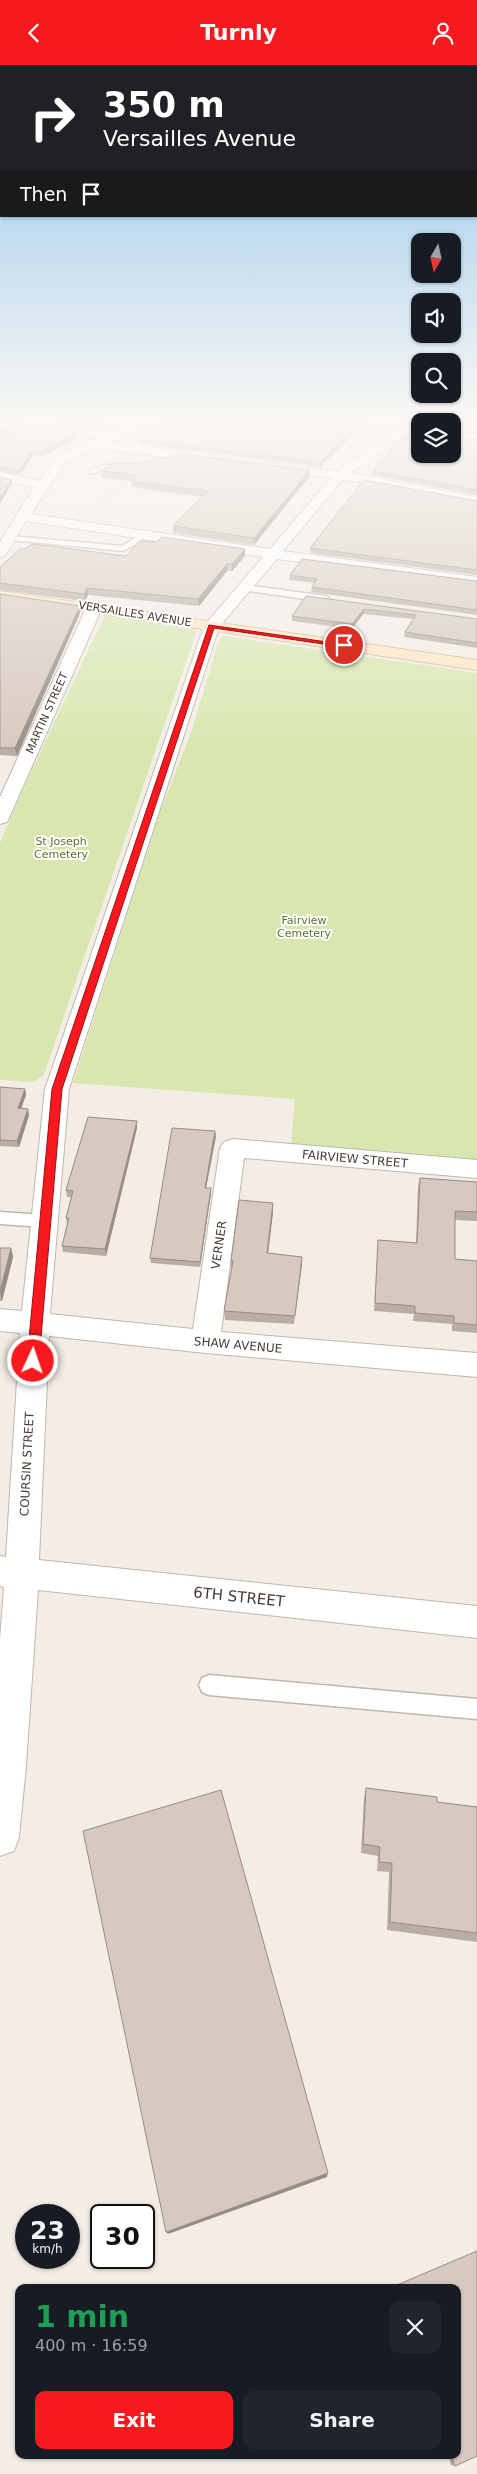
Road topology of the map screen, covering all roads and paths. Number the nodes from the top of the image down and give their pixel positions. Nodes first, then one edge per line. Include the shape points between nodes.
1 (12, 534) edge
2 (142, 534) edge
3 (290, 534) edge
4 (146, 535) junction
5 (10, 538) junction
6 (0, 553) edge
7 (274, 554) junction
8 (477, 581) edge
9 (244, 588) junction
10 (0, 595) edge
11 (332, 600) edge
12 (94, 608) junction
13 (212, 626) junction
14 (477, 665) edge
15 (9, 780) edge
16 (0, 818) edge
17 (233, 1148) joint
18 (477, 1169) edge
19 (0, 1218) edge
20 (44, 1221) junction
21 (0, 1320) edge
22 (35, 1323) junction
23 (205, 1342) junction
24 (477, 1365) edge
25 (11, 1572) edge
26 (477, 1622) edge
27 (209, 1685) dead end
28 (477, 1709) edge
29 (0, 1837) edge

1 - 5 street
2 - 4 street
3 - 7 street, COURSIN STREET
4 - 5 lane via 124,549
4 - 7 street
5 - 6 street
7 - 8 street
7 - 9 street, COURSIN STREET
9 - 11 lane
9 - 13 street, COURSIN STREET
10 - 12 street, VERSAILLES AVENUE
12 - 13 street, VERSAILLES AVENUE
12 - 15 street, MARTIN STREET
13 - 14 street, VERSAILLES AVENUE
13 - 20 street, COURSIN STREET via 57,1089
15 - 16 street, MARTIN STREET
17 - 18 street, FAIRVIEW STREET
17 - 23 street, VERNER
19 - 20 lane
20 - 22 street, COURSIN STREET
21 - 22 street, SHAW AVENUE
22 - 23 street, SHAW AVENUE
22 - 25 street, COURSIN STREET
23 - 24 street, SHAW AVENUE
25 - 26 street, 6TH STREET
25 - 29 street, COURSIN STREET via 8,1766
27 - 28 lane

